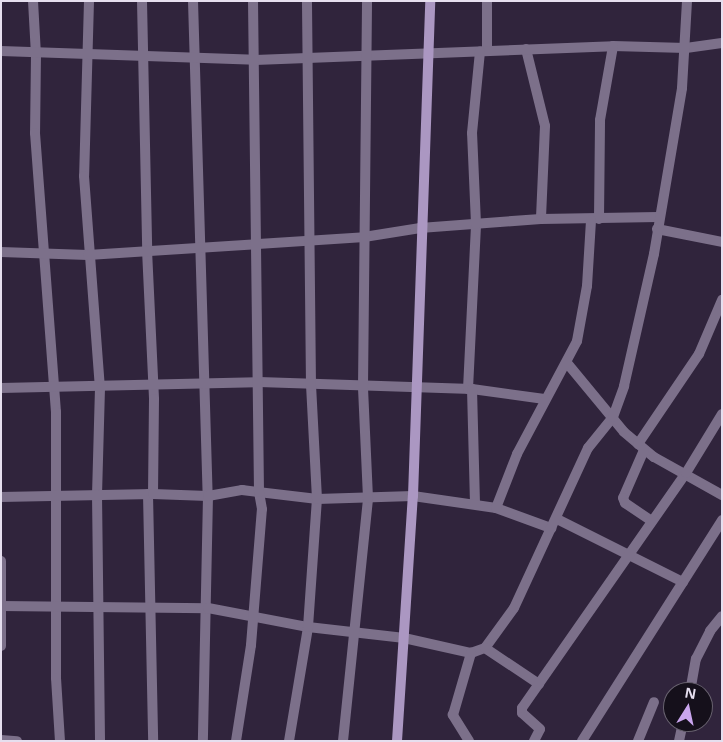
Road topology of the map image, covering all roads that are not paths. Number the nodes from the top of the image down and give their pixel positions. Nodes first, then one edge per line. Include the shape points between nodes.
1 (33, 1) edge
2 (89, 1) edge
3 (142, 1) edge
4 (193, 1) edge
5 (253, 1) edge
6 (307, 1) edge
7 (368, 1) edge
8 (430, 1) edge
9 (487, 1) edge
10 (687, 1) edge
11 (722, 43) edge
12 (613, 46) junction
13 (686, 48) junction
14 (526, 49) junction
15 (1, 51) edge
16 (484, 51) junction
17 (428, 53) junction
18 (36, 54) junction
19 (89, 55) junction
20 (367, 56) junction
21 (143, 58) junction
22 (306, 59) junction
23 (194, 60) junction
24 (255, 60) junction
25 (658, 217) junction
26 (542, 219) junction
27 (595, 220) junction
28 (476, 224) junction
29 (420, 228) junction
30 (657, 229) junction
31 (364, 237) junction
32 (310, 239) junction
33 (722, 242) edge
34 (255, 245) junction
35 (202, 248) junction
36 (147, 250) junction
37 (1, 252) edge
38 (44, 254) junction
39 (88, 255) junction
40 (722, 300) edge
41 (568, 363) junction
42 (204, 381) junction
43 (259, 382) junction
44 (154, 385) junction
45 (53, 386) junction
46 (312, 386) junction
47 (363, 387) junction
48 (1, 388) edge
49 (100, 388) junction
50 (416, 388) junction
51 (470, 389) junction
52 (544, 399) junction
53 (722, 414) edge
54 (612, 417) junction
55 (641, 447) junction
56 (686, 473) junction
57 (259, 492) junction
58 (97, 494) junction
59 (151, 494) junction
60 (54, 495) junction
61 (722, 495) edge
62 (208, 496) junction
63 (413, 496) junction
64 (1, 497) edge
65 (368, 498) junction
66 (317, 499) junction
67 (474, 504) junction
68 (496, 508) junction
69 (722, 520) edge
70 (652, 522) junction
71 (554, 523) junction
72 (627, 555) junction
73 (1, 561) edge
74 (683, 582) junction
75 (2, 606) edge
76 (57, 606) junction
77 (149, 606) junction
78 (100, 607) junction
79 (208, 608) junction
80 (254, 616) junction
81 (722, 616) edge
82 (308, 627) junction
83 (356, 632) junction
84 (404, 638) junction
85 (1, 646) edge
86 (485, 648) junction
87 (471, 652) junction
88 (692, 682) edge
89 (538, 684) junction
90 (654, 702) dead end
91 (1, 740) edge
92 (17, 741) edge
93 (60, 741) edge
94 (100, 741) edge
95 (153, 741) edge
96 (203, 741) edge
97 (236, 741) edge
98 (289, 741) edge
99 (343, 741) edge
100 (398, 741) edge
101 (470, 741) edge
102 (534, 741) edge
103 (582, 741) edge
104 (638, 741) edge

1 - 18 street
2 - 19 street
3 - 21 street
4 - 23 street
5 - 24 street
6 - 22 street
7 - 20 street
8 - 17 street
9 - 16 street
10 - 13 street
11 - 13 street
12 - 13 street
12 - 14 street
12 - 27 street via 600,120
13 - 25 street via 682,88
14 - 16 street
14 - 26 street via 546,126
15 - 18 street
16 - 17 street
16 - 28 street via 472,134
17 - 20 street
17 - 29 street
18 - 19 street
18 - 38 street via 35,132
19 - 21 street
19 - 39 street via 84,176
20 - 22 street
20 - 31 street
21 - 23 street
21 - 36 street
22 - 24 street
22 - 32 street
23 - 24 street
23 - 35 street
24 - 34 street
25 - 27 street
25 - 30 street
26 - 27 street
26 - 28 street
27 - 41 street via 577,341
28 - 29 street
28 - 51 street
29 - 31 street
29 - 50 street
30 - 33 street
30 - 54 street via 632,355
31 - 32 street
31 - 47 street
32 - 34 street
32 - 46 street
34 - 35 street
34 - 43 street
35 - 36 street
35 - 42 street
36 - 39 street
36 - 44 street
37 - 38 street
38 - 39 street
38 - 45 street
39 - 49 street via 94,283
40 - 55 street via 700,354
41 - 52 street
41 - 54 street
42 - 43 street
42 - 44 street
42 - 62 street
43 - 46 street
43 - 57 street
44 - 49 street
44 - 59 street
45 - 48 street
45 - 49 street
45 - 60 street
46 - 47 street
46 - 66 street
47 - 50 street
47 - 65 street
49 - 58 street
50 - 51 street
50 - 63 street
51 - 52 street
51 - 67 street
52 - 68 street
53 - 56 street
54 - 55 street
54 - 71 street via 588,448
55 - 56 street
55 - 70 street via 623,498 625,503
56 - 61 street
56 - 70 street
57 - 62 street via 231,491
57 - 66 street
57 - 80 street via 262,509
58 - 59 street
58 - 60 street
58 - 78 street
59 - 62 street
59 - 77 street
60 - 64 street
60 - 76 street
62 - 79 street
63 - 65 street
63 - 67 street
63 - 84 street
65 - 66 street
65 - 83 street
66 - 82 street
67 - 68 street
68 - 71 street
69 - 74 street
70 - 72 street
71 - 72 street
71 - 86 street via 514,608
72 - 74 street
72 - 89 street
73 - 75 street
74 - 103 street
75 - 76 street
75 - 85 street
76 - 78 street
76 - 93 street
77 - 78 street
77 - 79 street
77 - 95 street
78 - 94 street
79 - 80 street
79 - 96 street
80 - 82 street
80 - 97 street
81 - 88 street via 710,631 696,659
82 - 83 street
82 - 98 street
83 - 84 street
83 - 99 street
84 - 87 street
84 - 100 street
86 - 87 street
86 - 89 street
87 - 101 street via 453,715
89 - 102 street via 522,708 522,713 540,729
90 - 104 street
91 - 92 street

